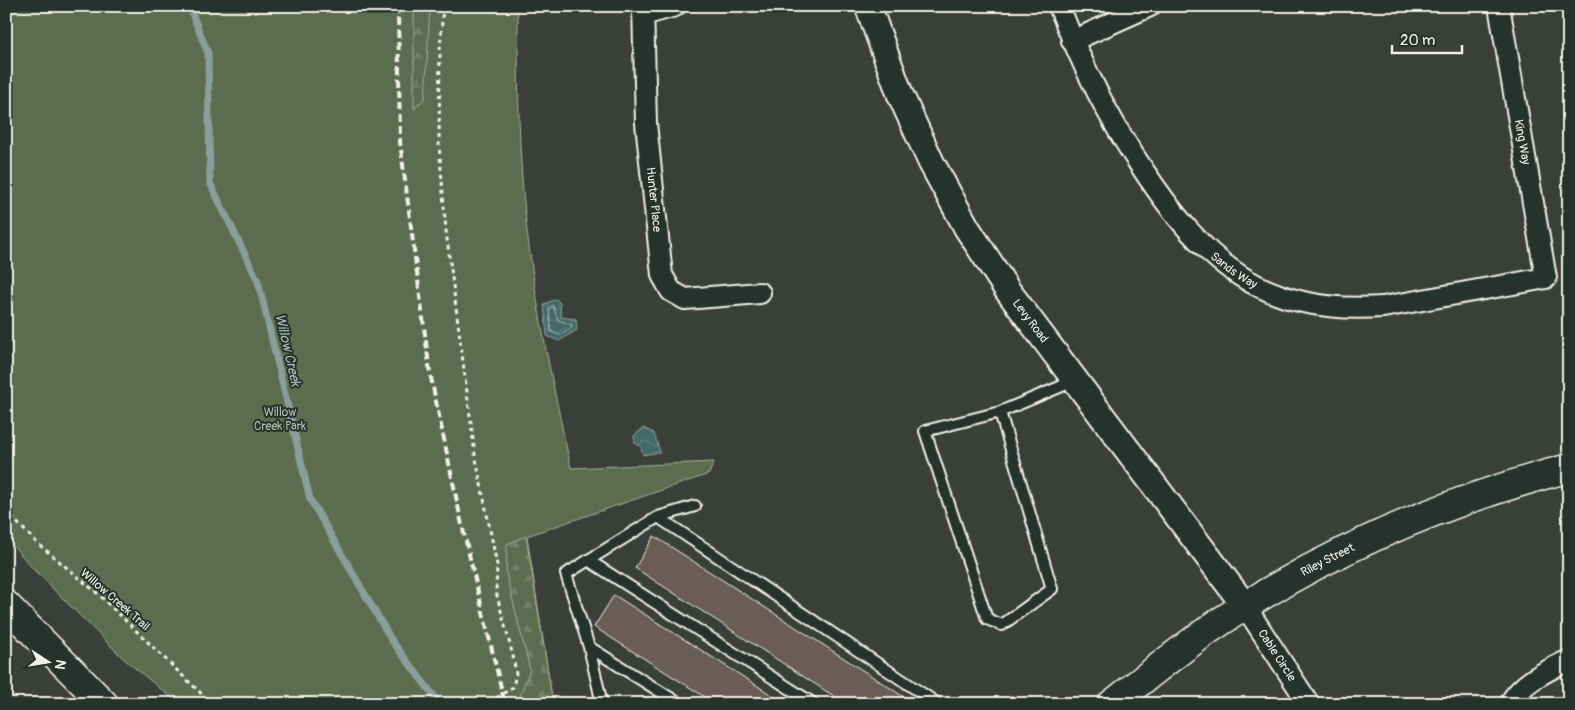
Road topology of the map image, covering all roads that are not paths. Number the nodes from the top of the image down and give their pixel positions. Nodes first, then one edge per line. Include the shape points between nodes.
1 (675, 6) edge
2 (868, 6) edge
3 (1059, 6) edge
4 (1150, 6) edge
5 (1498, 6) edge
6 (643, 11) edge
7 (1072, 41) junction
8 (1546, 278) joint
9 (760, 293) dead end
10 (1075, 380) junction
11 (1000, 412) junction
12 (1569, 468) edge
13 (694, 506) dead end
14 (658, 517) junction
15 (588, 560) junction
16 (6, 604) edge
17 (1245, 606) junction
18 (589, 647) junction
19 (1569, 660) edge
20 (104, 704) edge
21 (602, 704) edge
22 (680, 704) edge
23 (814, 704) edge
24 (938, 704) edge
25 (1112, 704) edge
26 (1309, 704) edge
27 (1510, 704) edge

1 - 6 street, Hunter Place
2 - 10 street, Levy Road via 900,94 931,162 967,228 1008,291
3 - 7 street, Sands Way
4 - 7 street
5 - 8 street, King Way
6 - 9 street, Hunter Place via 646,124 662,275 671,291 685,299
7 - 8 street, Sands Way via 1099,96 1164,202 1194,239 1248,281 1291,299 1360,308 1383,307
10 - 11 lane
10 - 17 street, Levy Road
11 - 11 lane via 1052,590 1002,625 987,619 925,431
12 - 17 main road, Riley Street via 1425,514 1340,552
13 - 14 lane
14 - 15 lane
14 - 24 lane
15 - 18 lane via 566,574
15 - 23 lane
16 - 20 main road
17 - 25 main road, Riley Street
17 - 26 street, Cable Circle
18 - 21 lane
18 - 22 lane
19 - 27 street via 1548,670 1514,694

